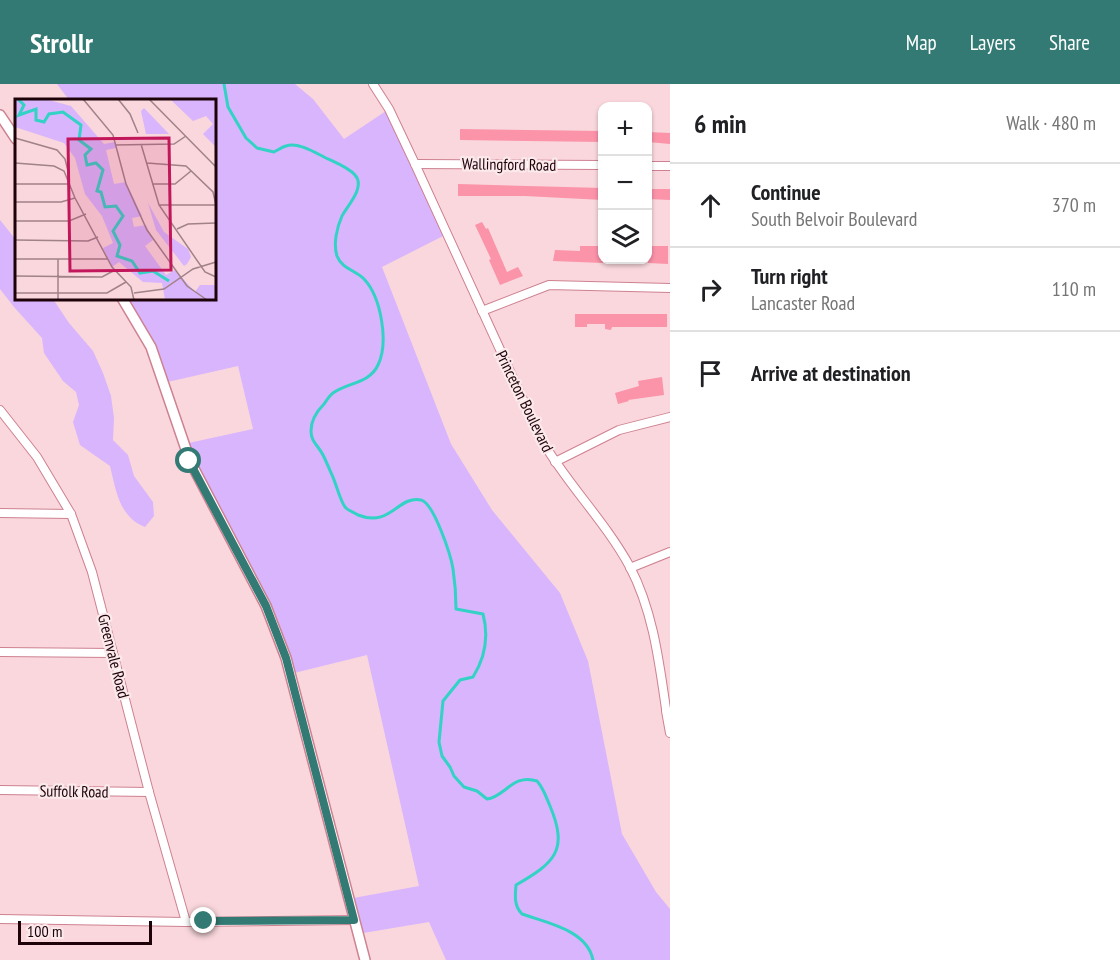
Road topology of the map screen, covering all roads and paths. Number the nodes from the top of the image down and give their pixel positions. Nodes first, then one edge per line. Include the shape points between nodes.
1 (373, 84) edge
2 (0, 115) edge
3 (15, 138) edge
4 (416, 164) junction
5 (598, 165) edge
6 (652, 166) edge
7 (670, 166) edge
8 (670, 288) edge
9 (123, 300) edge
10 (482, 311) junction
11 (0, 410) edge
12 (670, 417) edge
13 (555, 462) junction
14 (0, 513) edge
15 (71, 514) junction
16 (670, 552) edge
17 (630, 568) junction
18 (0, 652) edge
19 (113, 653) junction
20 (670, 666) edge
21 (660, 667) junction
22 (668, 712) edge
23 (670, 733) edge
24 (0, 790) edge
25 (148, 792) junction
26 (0, 919) edge
27 (354, 920) junction
28 (186, 922) junction
29 (365, 960) edge

1 - 4 street, Princeton Boulevard
2 - 3 street
4 - 5 street, Wallingford Road
4 - 10 street, Princeton Boulevard
6 - 7 street
8 - 10 street via 549,285
9 - 27 street via 151,347 189,461 266,606 286,658
10 - 13 street, Princeton Boulevard
11 - 15 street, Greenvale Road via 37,458
12 - 13 street via 619,430
13 - 17 street, Princeton Boulevard
14 - 15 street
15 - 19 street, Greenvale Road via 92,572
16 - 17 street
17 - 21 street, Princeton Boulevard via 650,619
18 - 19 street
19 - 25 street, Greenvale Road
20 - 21 street
21 - 22 street, Princeton Boulevard
22 - 23 street, Princeton Boulevard
24 - 25 street, Suffolk Road
25 - 28 street, Greenvale Road
26 - 28 street
27 - 28 street
27 - 29 street

